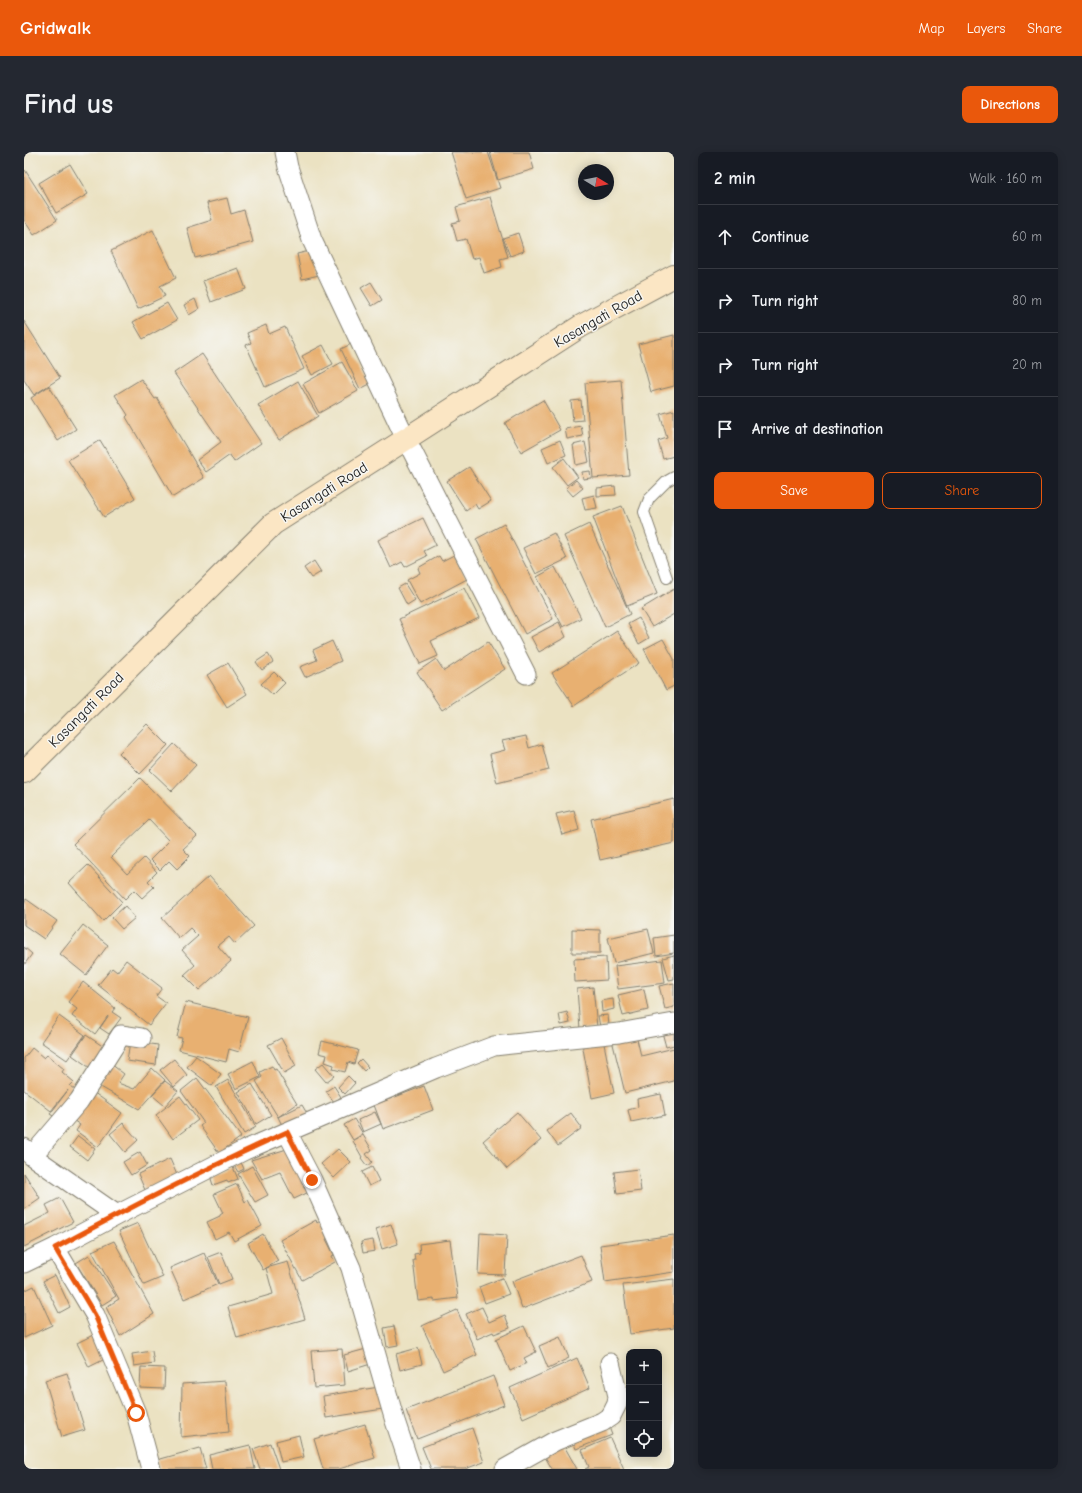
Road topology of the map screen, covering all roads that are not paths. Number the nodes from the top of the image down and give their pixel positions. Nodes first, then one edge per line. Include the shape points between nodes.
1 (285, 152) edge
2 (674, 276) edge
3 (406, 440) junction
4 (674, 477) edge
5 (667, 578) dead end
6 (526, 674) dead end
7 (24, 772) edge
8 (674, 1023) edge
9 (141, 1038) dead end
10 (287, 1132) junction
11 (28, 1152) edge
12 (117, 1215) junction
13 (55, 1248) junction
14 (24, 1262) edge
15 (610, 1363) dead end
16 (150, 1469) edge
17 (411, 1469) edge
18 (505, 1469) edge

1 - 3 street via 312,240
2 - 3 street, Kasangati Road via 581,326
3 - 6 street
3 - 7 street, Kasangati Road via 273,524
4 - 5 lane via 649,499 644,512
8 - 10 street via 619,1034 494,1046
9 - 11 street via 121,1035 79,1101
10 - 12 street via 245,1150
10 - 17 street via 312,1180 351,1268
11 - 12 street
12 - 13 street
13 - 14 street
13 - 16 street via 95,1315 136,1413
15 - 18 street via 618,1396 611,1416 555,1441

